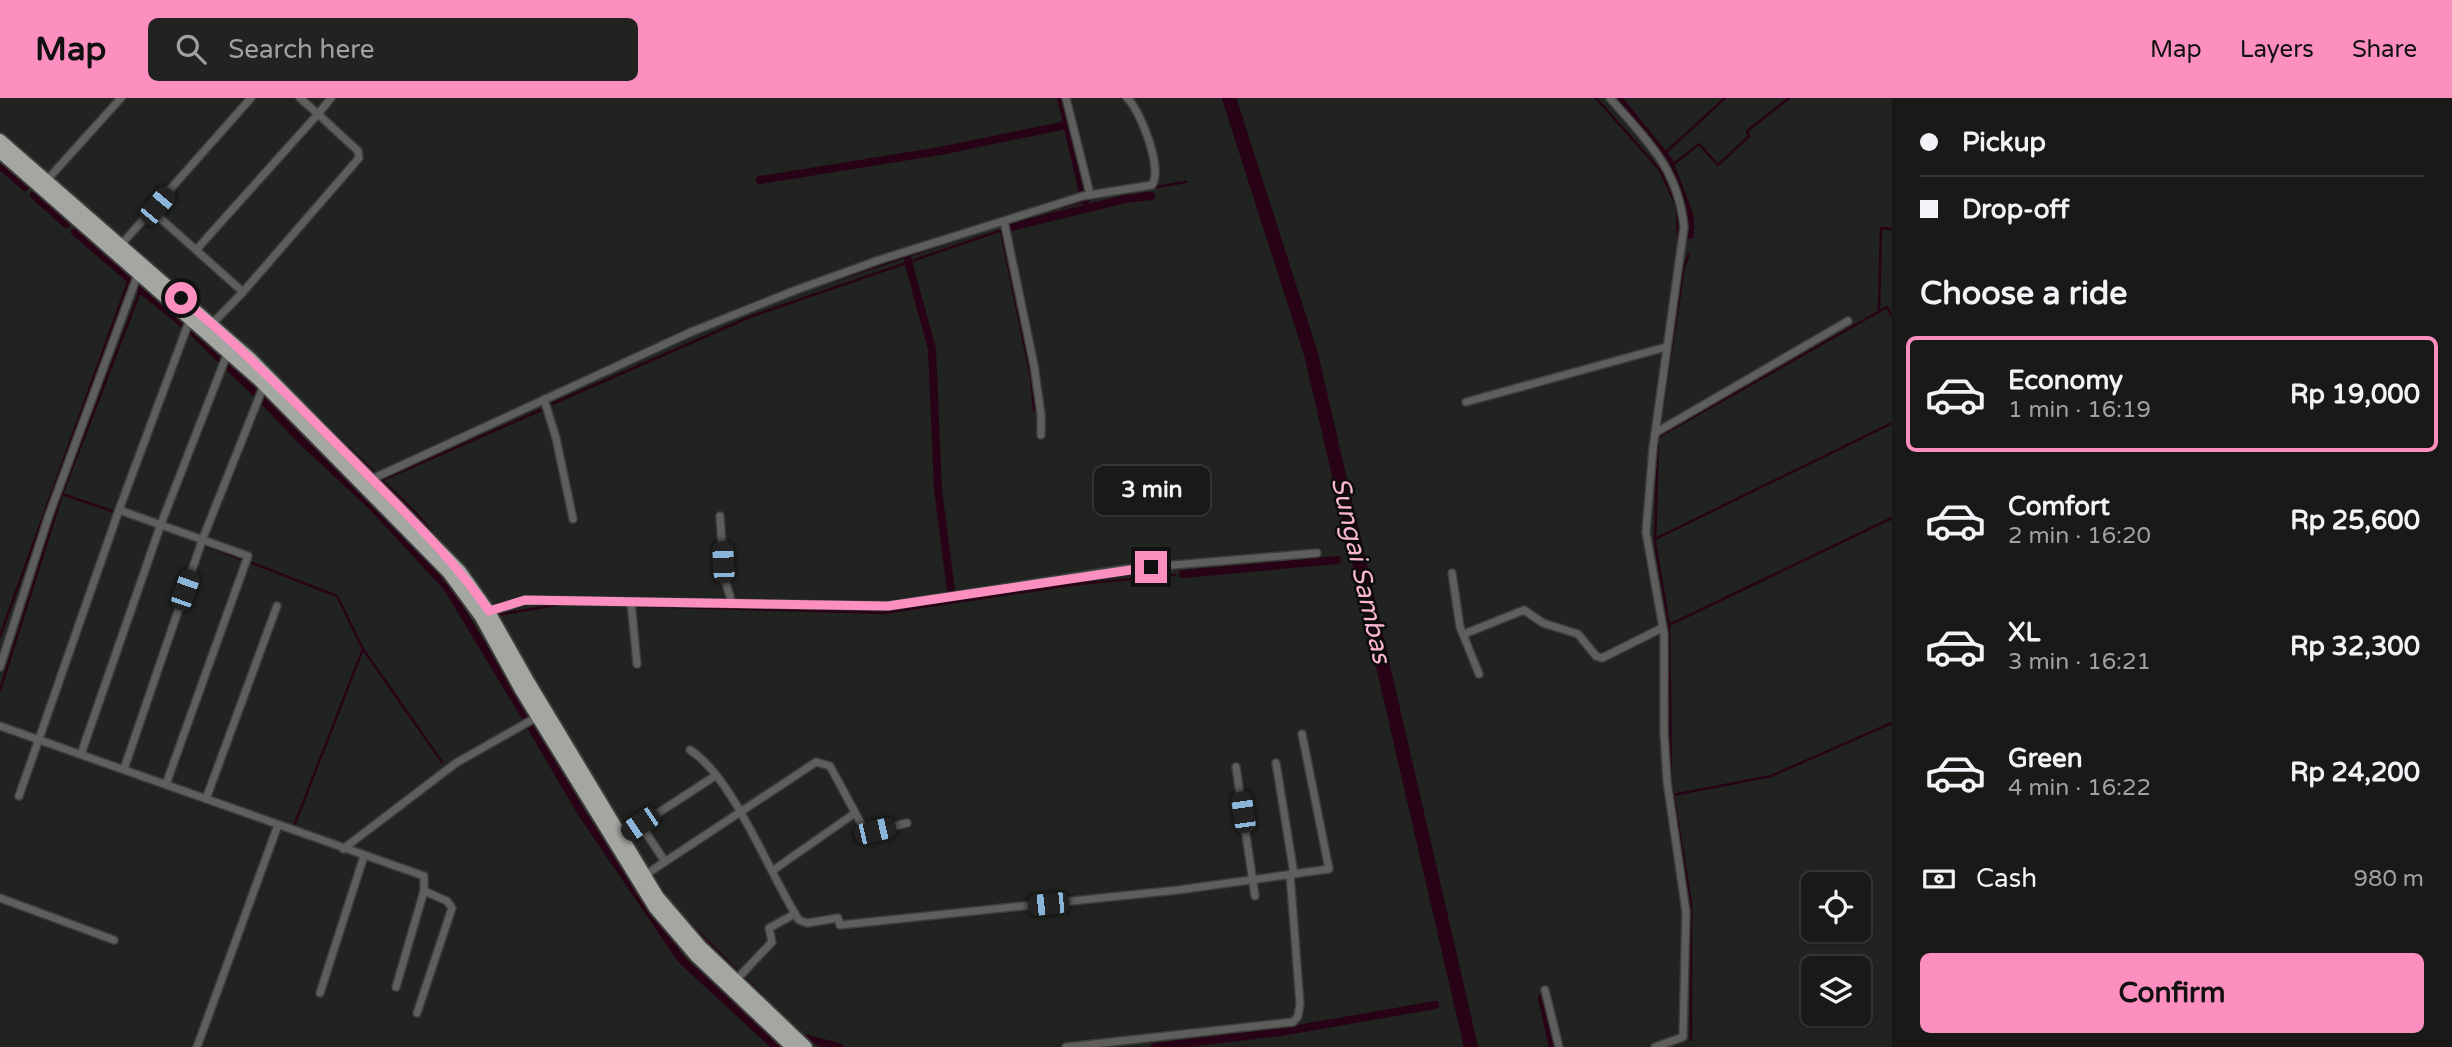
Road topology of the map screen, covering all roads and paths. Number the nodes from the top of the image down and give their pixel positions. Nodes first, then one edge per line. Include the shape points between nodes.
1 (121, 98) edge
2 (251, 98) edge
3 (300, 98) edge
4 (331, 98) edge
5 (1066, 98) edge
6 (1127, 98) edge
7 (1610, 98) edge
8 (318, 114) junction
9 (0, 140) edge
10 (0, 152) edge
11 (47, 180) junction
12 (1090, 194) junction
13 (152, 211) junction
14 (1004, 221) junction
15 (118, 248) junction
16 (196, 250) junction
17 (138, 273) junction
18 (243, 292) junction
19 (190, 319) junction
20 (1848, 321) dead end
21 (212, 324) junction
22 (1666, 346) junction
23 (228, 352) junction
24 (264, 385) junction
25 (544, 399) junction
26 (1466, 402) dead end
27 (1655, 432) junction
28 (1041, 435) dead end
29 (372, 479) junction
30 (119, 510) junction
31 (401, 515) junction
32 (720, 516) dead end
33 (573, 519) dead end
34 (161, 524) junction
35 (203, 538) junction
36 (1317, 553) dead end
37 (1452, 573) dead end
38 (631, 602) junction
39 (732, 603) junction
40 (277, 606) dead end
41 (489, 611) junction
42 (1662, 628) junction
43 (1464, 634) junction
44 (637, 664) dead end
45 (0, 667) edge
46 (1479, 674) dead end
47 (537, 717) junction
48 (0, 726) edge
49 (1302, 734) dead end
50 (39, 740) junction
51 (564, 750) junction
52 (690, 750) dead end
53 (81, 754) junction
54 (1276, 763) dead end
55 (1236, 767) dead end
56 (124, 769) junction
57 (715, 776) junction
58 (166, 784) junction
59 (19, 796) dead end
60 (205, 799) junction
61 (740, 812) junction
62 (855, 813) junction
63 (907, 823) dead end
64 (640, 824) junction
65 (278, 825) junction
66 (621, 837) junction
67 (343, 849) junction
68 (364, 856) junction
69 (664, 860) junction
70 (772, 871) junction
71 (1292, 874) junction
72 (645, 875) junction
73 (1253, 880) junction
74 (424, 891) junction
75 (1255, 897) dead end
76 (0, 898) edge
77 (795, 914) junction
78 (114, 940) dead end
79 (735, 981) junction
80 (396, 987) dead end
81 (1545, 990) dead end
82 (320, 993) dead end
83 (417, 1013) dead end
84 (1683, 1037) junction
85 (197, 1047) edge
86 (792, 1047) edge
87 (806, 1047) edge
88 (1066, 1047) edge
89 (1559, 1047) edge
90 (1655, 1047) edge
91 (1683, 1047) edge

1 - 11 street
2 - 13 street
3 - 8 street
4 - 8 street
5 - 12 street
6 - 12 street via 1136,107 1151,150 1154,184
7 - 22 street via 1660,157 1680,195 1684,237
8 - 16 street
8 - 18 street via 358,150 359,158
9 - 11 highway
10 - 15 highway
11 - 15 highway
12 - 14 street
13 - 15 street
13 - 16 street
14 - 25 street via 796,290
14 - 28 street via 1034,365
15 - 17 highway
15 - 21 highway
16 - 18 street
17 - 19 highway
17 - 45 street via 49,515
18 - 21 street
19 - 23 highway
19 - 30 street
20 - 27 street
21 - 29 highway
22 - 26 street
22 - 27 street
23 - 24 highway
23 - 34 street
24 - 31 highway
24 - 35 street
25 - 29 street
25 - 33 street
27 - 42 street via 1646,532
29 - 31 highway
30 - 34 street
30 - 50 street
31 - 41 highway via 460,571
31 - 47 highway via 464,591
32 - 39 street via 724,577
34 - 35 street
34 - 53 street
35 - 56 street
35 - 58 street via 248,556
36 - 39 street via 1125,569 888,606
37 - 43 street
38 - 39 street
38 - 41 street via 525,600
38 - 44 street
40 - 60 street
41 - 51 highway
42 - 43 street via 1602,658 1595,656 1578,634 1543,623 1524,610
42 - 84 street via 1666,769 1686,912
43 - 46 street
47 - 51 highway
47 - 67 street via 456,763
48 - 50 street
49 - 71 street via 1329,869
50 - 53 street
50 - 59 street
51 - 66 highway
51 - 86 highway via 664,922
52 - 57 street
53 - 56 street
54 - 71 street
55 - 73 street
56 - 58 street
57 - 61 street
57 - 64 street
58 - 60 street
60 - 65 street
61 - 62 street via 821,761 830,766
61 - 69 street
61 - 70 street
62 - 63 street via 866,831
62 - 70 street
64 - 66 street
64 - 69 street
65 - 67 street
65 - 85 street
66 - 72 highway
67 - 68 street
68 - 74 street via 424,876
68 - 82 street
69 - 72 street
70 - 77 street
71 - 73 street
71 - 88 street via 1300,1003 1293,1022
72 - 79 highway via 676,921
73 - 75 street
73 - 77 street via 840,925 838,918 807,923
74 - 80 street
74 - 83 street via 453,905
76 - 78 street
77 - 79 street via 769,928 772,942
79 - 87 highway
81 - 89 street
84 - 90 street
84 - 91 street

